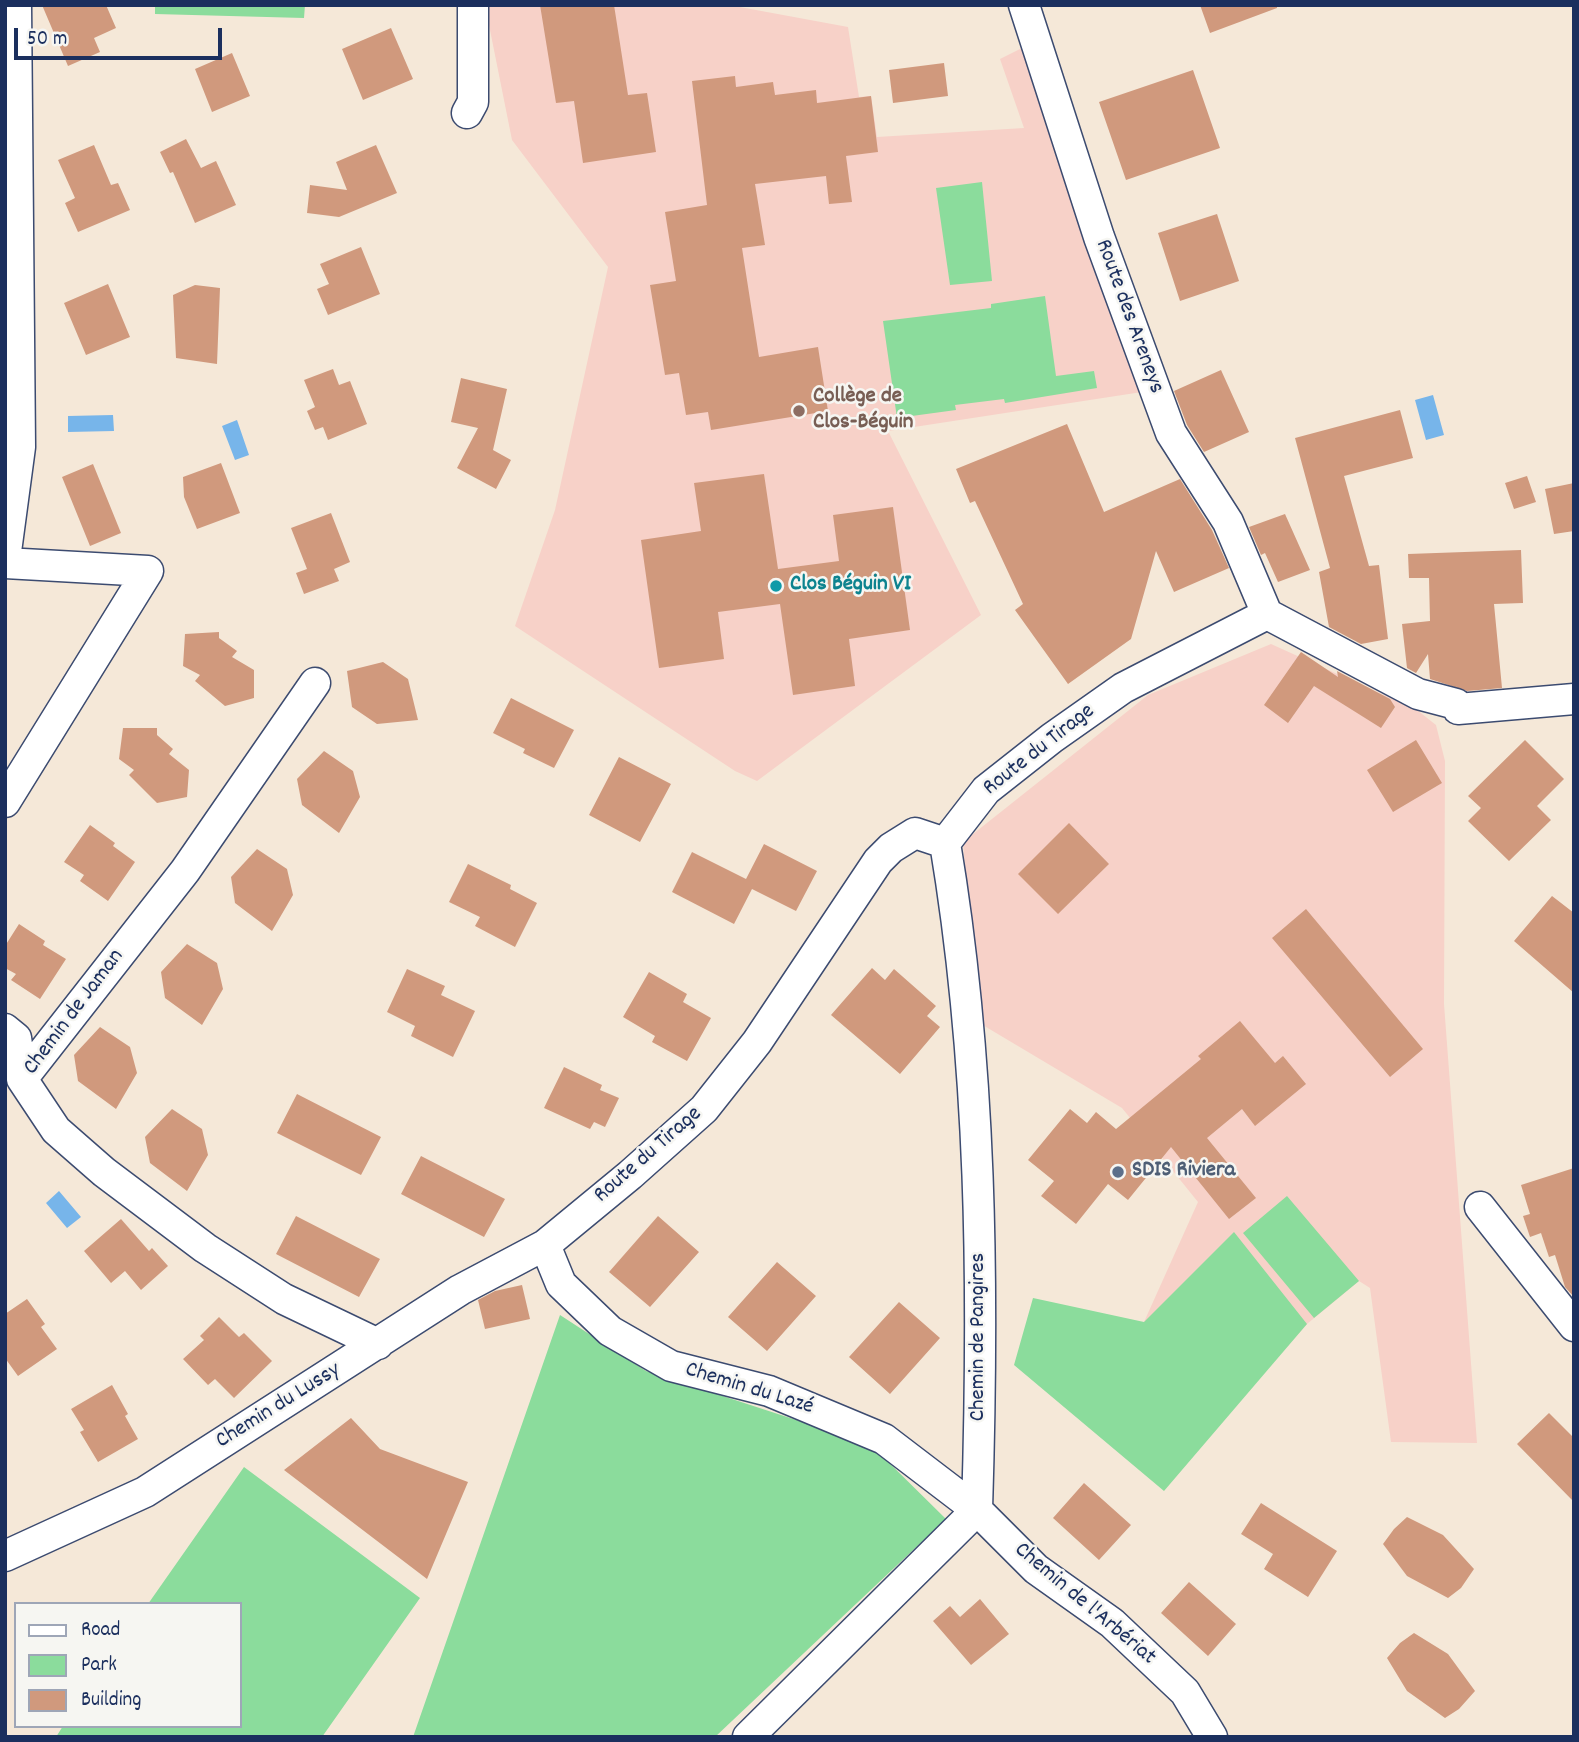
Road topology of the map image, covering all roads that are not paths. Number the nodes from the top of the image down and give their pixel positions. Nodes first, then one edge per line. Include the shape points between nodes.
1 (16, 5) edge
2 (473, 5) edge
3 (1024, 5) edge
4 (467, 113) dead end
5 (5, 561) edge
6 (1267, 614) junction
7 (316, 683) dead end
8 (1574, 699) edge
9 (5, 802) edge
10 (945, 843) junction
11 (5, 1029) edge
12 (22, 1079) junction
13 (1480, 1207) dead end
14 (545, 1245) junction
15 (1574, 1326) edge
16 (379, 1344) junction
17 (977, 1510) junction
18 (5, 1556) edge
19 (748, 1737) edge
20 (1212, 1737) edge

1 - 5 street via 20,447
2 - 4 street via 473,102
3 - 6 street, Route des Areneys via 1099,237 1171,433 1228,522
5 - 9 street via 148,571
6 - 8 street via 1418,694 1456,704 1458,709
6 - 10 street, Route du Tirage via 1113,695 1052,738 986,790
7 - 12 street, Chemin de Jaman via 185,870
10 - 14 street, Route du Tirage via 915,833 878,861 757,1042 704,1109
10 - 17 street, Chemin de Pangires via 961,940 981,1214
11 - 12 street via 16,1038
12 - 16 street, Chemin de Jaman via 56,1130 205,1248 284,1299
13 - 15 street
14 - 16 street, Chemin du Lussy via 460,1290
14 - 17 street, Chemin du Lazé via 561,1284 610,1331 671,1366 769,1391 884,1439
16 - 18 street, Chemin du Lussy via 145,1492
17 - 19 street
17 - 20 street, Chemin de l'Arbériat via 1036,1569 1112,1623 1185,1692

